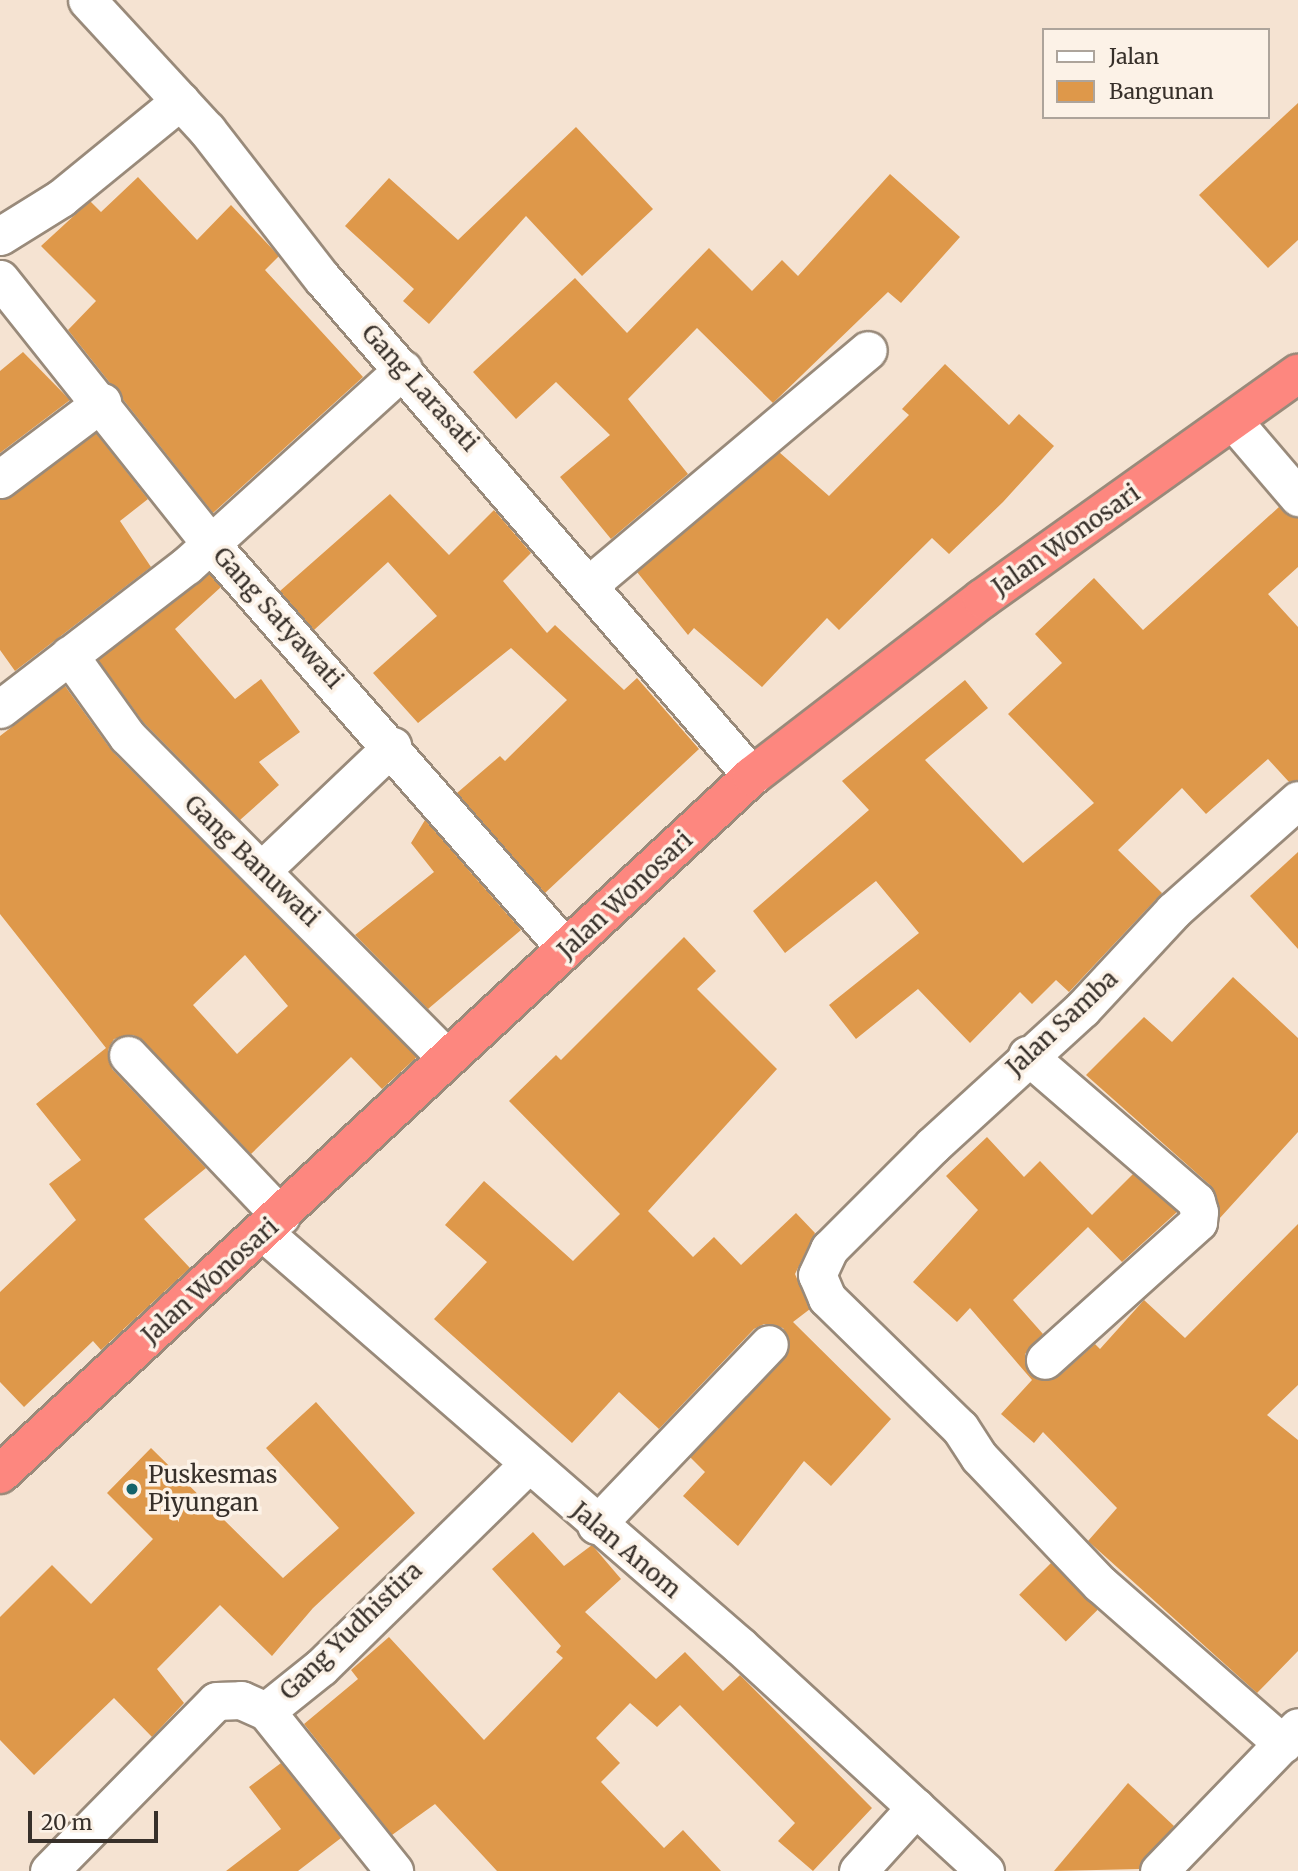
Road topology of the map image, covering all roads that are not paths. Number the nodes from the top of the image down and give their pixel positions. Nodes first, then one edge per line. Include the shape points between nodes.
1 (88, 0) edge
2 (180, 101) junction
3 (0, 236) edge
4 (0, 279) edge
5 (868, 351) dead end
6 (403, 369) junction
7 (1298, 374) edge
8 (102, 402) junction
9 (1234, 422) junction
10 (0, 479) edge
11 (1298, 497) edge
12 (209, 542) junction
13 (590, 584) junction
14 (69, 655) junction
15 (0, 709) edge
16 (392, 746) junction
17 (752, 776) junction
18 (1293, 817) edge
19 (262, 870) junction
20 (566, 949) junction
21 (128, 1055) dead end
22 (1027, 1055) junction
23 (447, 1058) junction
24 (272, 1224) junction
25 (769, 1344) dead end
26 (1045, 1360) dead end
27 (3, 1465) edge
28 (527, 1465) junction
29 (596, 1525) junction
30 (266, 1711) junction
31 (1290, 1735) edge
32 (916, 1807) junction
33 (49, 1871) edge
34 (394, 1871) edge
35 (858, 1871) edge
36 (985, 1871) edge
37 (1159, 1871) edge

1 - 2 street, Gang Larasati
2 - 3 street via 61,198
2 - 6 street, Gang Larasati
4 - 8 street, Gang Satyawati
5 - 13 street
6 - 12 street
6 - 13 street, Gang Larasati
7 - 9 highway, Jalan Wonosari
8 - 10 street
8 - 12 street, Gang Satyawati
9 - 11 street
9 - 17 highway, Jalan Wonosari via 982,599
12 - 14 street
12 - 16 street, Gang Satyawati
13 - 17 street, Gang Larasati
14 - 15 street
14 - 19 street, Gang Banuwati via 127,736
16 - 19 street
16 - 20 street, Gang Satyawati
17 - 20 highway, Jalan Wonosari
18 - 22 street, Jalan Samba via 1173,911 1082,1010
19 - 23 street, Gang Banuwati
20 - 23 highway, Jalan Wonosari
21 - 24 street, Jalan Anom
22 - 26 street via 1196,1201 1199,1212 1198,1222
22 - 31 street, Jalan Samba via 830,1249 817,1275 827,1298 960,1428 979,1457 1100,1584
23 - 24 highway, Jalan Wonosari
24 - 27 highway, Jalan Wonosari
24 - 28 street, Jalan Anom
25 - 29 street
28 - 29 street, Jalan Anom
28 - 30 street, Gang Yudhistira via 321,1667
29 - 32 street, Jalan Anom
30 - 33 street, Gang Yudhistira via 241,1700 216,1701
30 - 34 street
31 - 37 street
32 - 35 street
32 - 36 street, Jalan Anom

